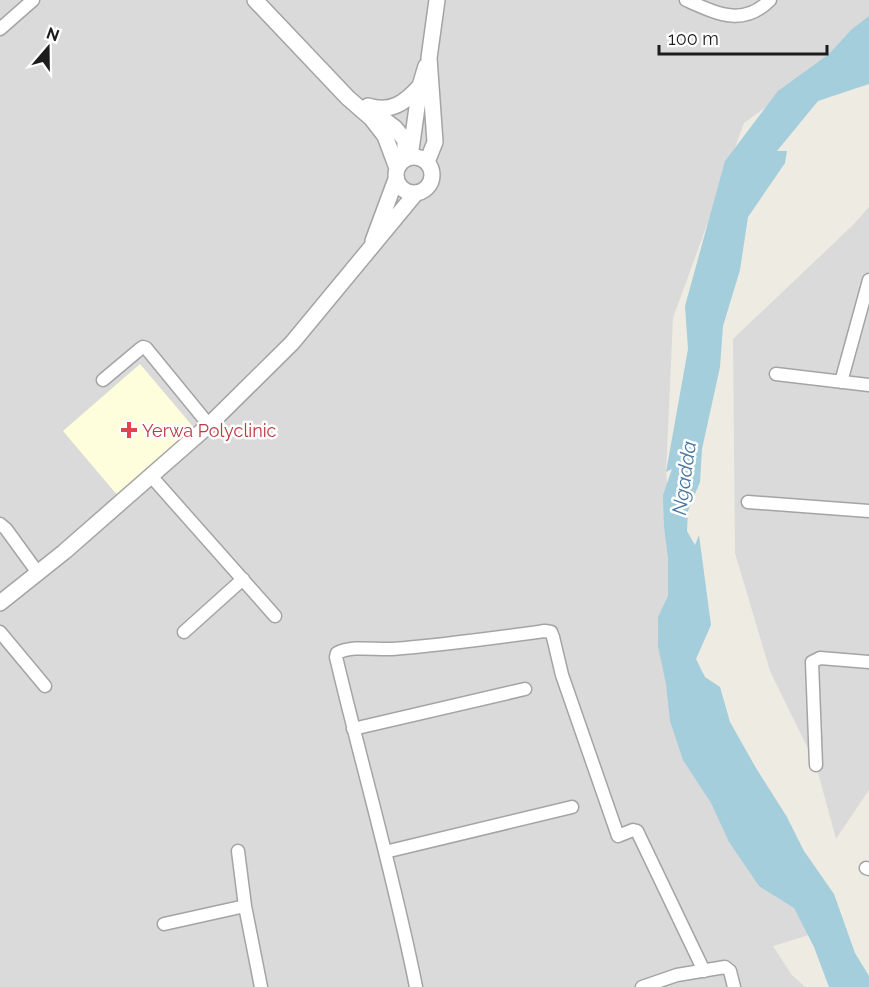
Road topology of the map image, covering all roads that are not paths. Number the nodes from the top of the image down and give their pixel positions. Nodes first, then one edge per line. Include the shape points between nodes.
1 (33, 0) edge
2 (255, 0) edge
3 (437, 0) edge
4 (686, 0) edge
5 (770, 0) edge
6 (0, 29) edge
7 (429, 58) junction
8 (420, 86) junction
9 (348, 98) junction
10 (366, 105) junction
11 (427, 162) junction
12 (402, 166) junction
13 (416, 193) junction
14 (367, 255) junction
15 (869, 280) edge
16 (776, 374) dead end
17 (103, 380) dead end
18 (841, 382) junction
19 (869, 385) edge
20 (210, 425) junction
21 (151, 476) junction
22 (748, 502) dead end
23 (869, 511) edge
24 (0, 524) edge
25 (38, 573) junction
26 (243, 579) junction
27 (0, 603) edge
28 (275, 616) dead end
29 (0, 632) edge
30 (183, 632) dead end
31 (869, 662) edge
32 (45, 686) dead end
33 (525, 689) dead end
34 (353, 729) junction
35 (816, 765) dead end
36 (572, 807) dead end
37 (238, 851) dead end
38 (385, 852) junction
39 (245, 906) junction
40 (164, 924) dead end
41 (704, 971) junction
42 (261, 987) edge
43 (416, 987) edge
44 (642, 987) edge
45 (734, 987) edge

1 - 6 street
2 - 9 street
3 - 7 street
4 - 5 street via 733,16 747,16
7 - 8 street
7 - 11 street via 435,142
8 - 10 street via 396,107
8 - 12 street
9 - 10 street
9 - 12 street via 371,118
10 - 12 street via 405,140
11 - 12 street via 416,157
11 - 13 street via 431,181
12 - 13 street via 404,190
12 - 14 street
13 - 14 street
14 - 20 street via 292,344
15 - 18 street
16 - 18 street
17 - 20 street via 146,348
18 - 19 street
20 - 21 street
21 - 25 street
21 - 26 street
22 - 23 street
24 - 25 street
25 - 27 street
26 - 28 street
26 - 30 street
29 - 32 street
31 - 35 street via 820,658 812,662
33 - 34 street
34 - 38 street
34 - 41 street via 336,657 340,651 550,632 618,836 637,831
36 - 38 street
37 - 39 street
38 - 43 street
39 - 40 street
39 - 42 street
41 - 44 street
41 - 45 street via 724,967 730,971

